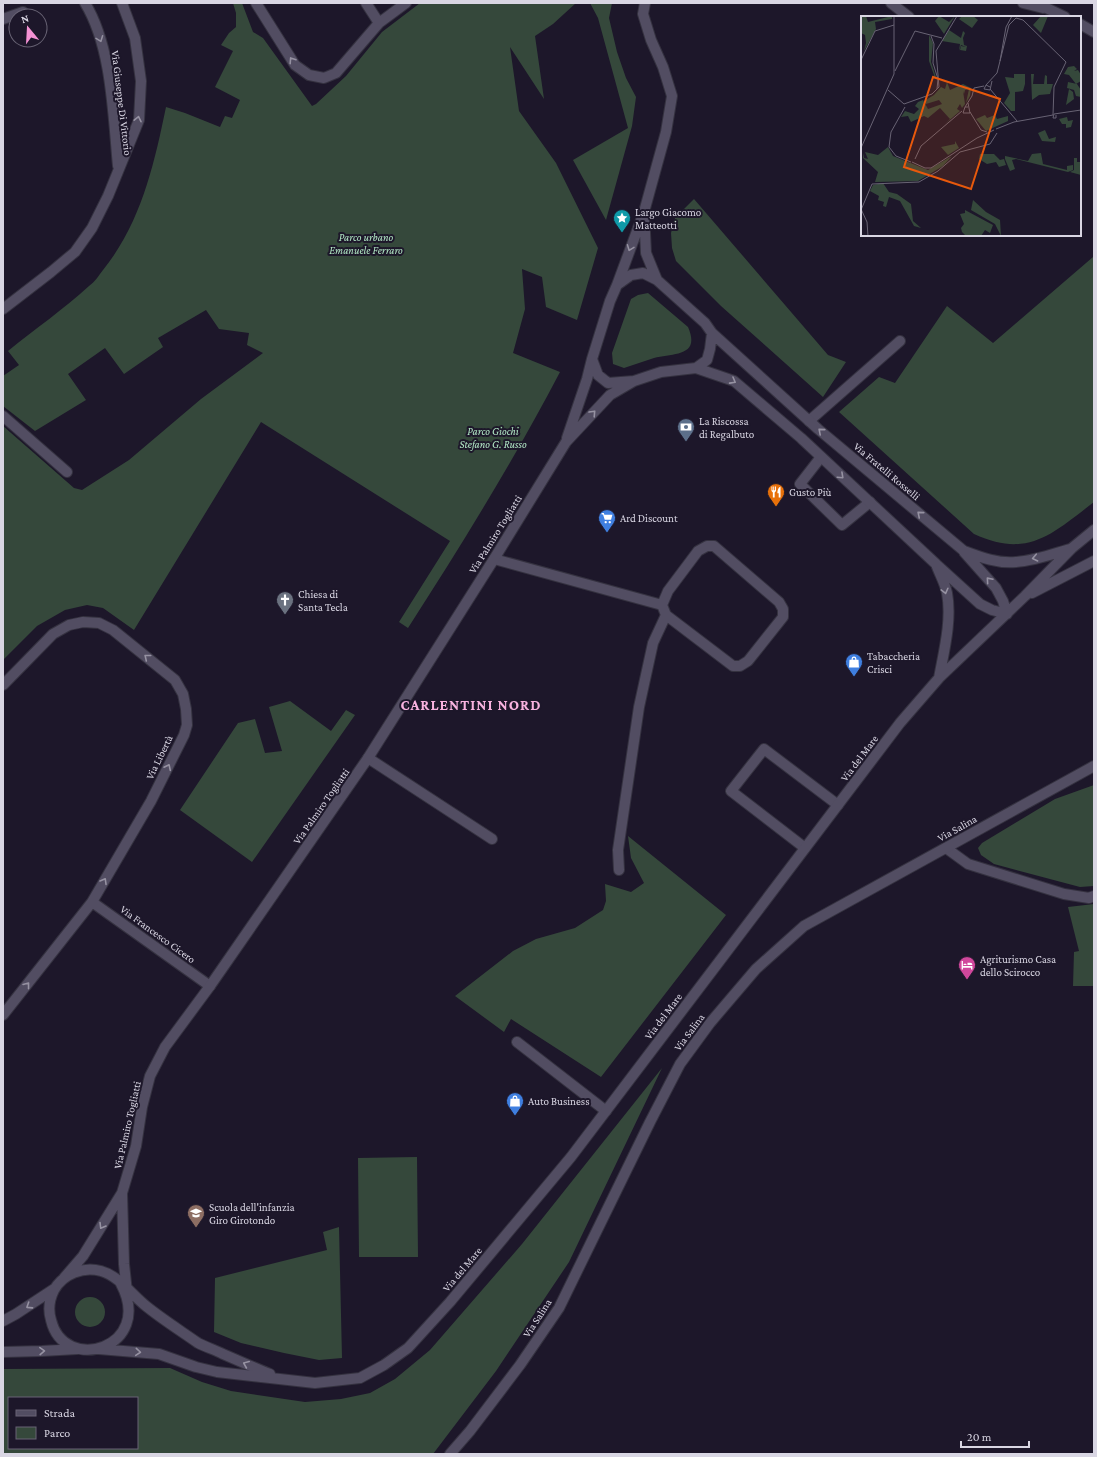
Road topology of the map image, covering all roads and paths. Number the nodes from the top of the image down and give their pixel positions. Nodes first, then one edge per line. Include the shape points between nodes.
1 (85, 3) edge
2 (122, 3) edge
3 (256, 3) edge
4 (366, 3) edge
5 (406, 3) edge
6 (645, 3) edge
7 (892, 3) edge
8 (1023, 3) edge
9 (1036, 3) edge
10 (1053, 11) junction
11 (908, 16) edge
12 (1063, 16) edge
13 (379, 24) junction
14 (1081, 25) edge
15 (1094, 32) edge
16 (118, 168) junction
17 (644, 212) junction
18 (657, 280) junction
19 (616, 285) junction
20 (3, 309) edge
21 (712, 333) junction
22 (900, 342) dead end
23 (592, 359) junction
24 (696, 368) junction
25 (634, 381) junction
26 (3, 416) edge
27 (809, 420) junction
28 (566, 442) junction
29 (821, 457) junction
30 (67, 472) dead end
31 (870, 502) junction
32 (1094, 530) edge
33 (1072, 548) junction
34 (964, 551) junction
35 (494, 559) junction
36 (1094, 561) edge
37 (936, 564) junction
38 (1025, 596) junction
39 (662, 605) junction
40 (1007, 614) junction
41 (666, 615) junction
42 (939, 678) junction
43 (3, 685) edge
44 (368, 758) junction
45 (1094, 766) edge
46 (838, 805) junction
47 (492, 839) dead end
48 (805, 848) junction
49 (946, 848) junction
50 (619, 870) dead end
51 (1094, 896) edge
52 (92, 902) junction
53 (210, 986) junction
54 (3, 1016) edge
55 (517, 1042) dead end
56 (606, 1111) junction
57 (122, 1192) junction
58 (64, 1278) junction
59 (54, 1289) junction
60 (125, 1290) junction
61 (3, 1321) edge
62 (80, 1349) junction
63 (99, 1349) junction
64 (3, 1352) edge
65 (281, 1379) junction
66 (450, 1454) edge

1 -> 16 street, Via Giuseppe Di Vittorio via 103,46 112,100
16 -> 2 street via 140,120 141,81 135,38
13 -> 3 street via 336,73 324,78 308,75 295,65
4 - 13 street
5 - 13 street
6 - 17 street via 643,14 672,96 666,132
7 - 11 street
8 - 10 street
9 - 10 street
10 - 12 street
14 - 15 street
16 - 20 street, Via Giuseppe Di Vittorio via 92,228 75,252
17 - 18 street via 646,253
17 -> 19 street
18 - 19 street via 643,273 631,275
18 - 21 street via 705,322
19 - 23 street
21 - 24 street via 707,360
21 - 27 street, Via Fratelli Rosselli
22 - 27 street
23 - 25 street via 598,375 608,383
23 - 28 street
24 - 25 street via 661,372
24 -> 29 street via 734,381
28 -> 25 street via 610,395
26 - 30 street
34 -> 27 street, Via Fratelli Rosselli
28 - 35 street, Via Palmiro Togliatti
29 -> 31 street
29 - 31 street via 800,484 842,524
31 - 37 street
32 - 33 street, Via del Mare
33 -> 34 street, Via Fratelli Rosselli via 1015,562 991,560
33 - 38 street, Via del Mare
40 -> 34 street via 996,588
35 - 39 street
35 - 44 street, Via Palmiro Togliatti
36 - 38 street
37 - 40 street via 980,604
37 -> 42 street via 947,592 948,610 946,644
38 - 40 street, Via del Mare
39 - 41 street
39 - 41 street via 668,591 698,551 707,546 714,546 779,602 783,609 783,617 748,661 740,666 733,666
40 - 42 street, Via del Mare
41 - 50 street via 653,643 639,707 618,850
42 - 46 street, Via del Mare via 900,723
52 -> 43 street, Via Libertà via 151,801 184,735 187,725 183,694 175,680 113,630 99,623 84,622 69,625 53,634
44 - 47 street
44 - 53 street, Via Palmiro Togliatti
45 - 49 street, Via Salina
46 - 48 street, Via del Mare
46 - 48 street via 764,749 731,791
48 - 56 street, Via del Mare
49 - 51 street via 968,864 1064,894 1089,898
49 - 66 street, Via Salina via 804,926 756,969 710,1023 680,1064 559,1308 520,1365
52 - 53 street, Via Francesco Cicero
54 -> 52 street, Via Libertà
53 - 57 street, Via Palmiro Togliatti via 165,1048 150,1076 136,1146
55 - 56 street
56 - 65 street, Via del Mare via 450,1302 408,1348 360,1378 314,1384
57 -> 58 street via 83,1256
57 - 60 street
58 - 59 street
58 - 60 street via 77,1271 101,1271 113,1276
59 -> 61 street
59 - 62 street via 49,1313 52,1326 68,1344
60 - 63 street via 130,1309 128,1323 111,1344
65 -> 60 street via 200,1344
62 - 63 street
64 -> 62 street
63 -> 65 street via 159,1354 217,1372

